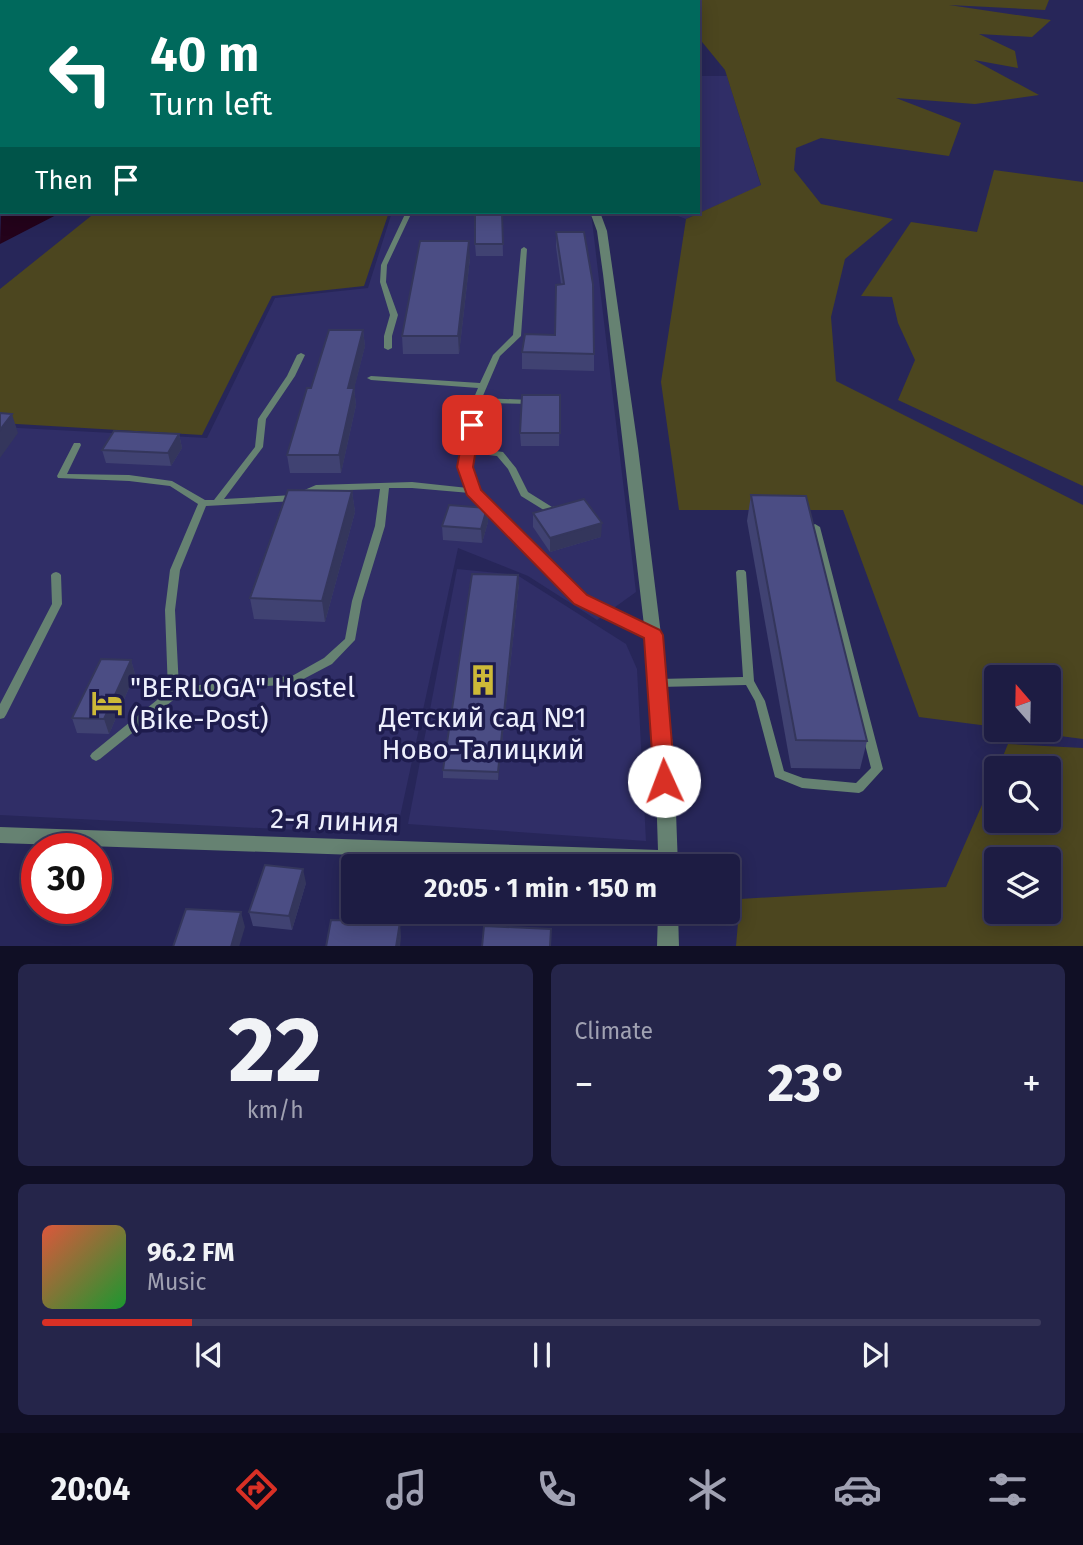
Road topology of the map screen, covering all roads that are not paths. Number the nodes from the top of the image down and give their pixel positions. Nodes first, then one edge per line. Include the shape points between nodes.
1 (408, 214) edge
2 (596, 214) edge
3 (524, 249) dead end
4 (388, 348) dead end
5 (300, 355) dead end
6 (371, 378) dead end
7 (483, 386) junction
8 (477, 400) junction
9 (548, 401) edge
10 (77, 445) dead end
11 (468, 450) junction
12 (385, 486) junction
13 (473, 491) junction
14 (203, 503) junction
15 (216, 503) junction
16 (573, 506) edge
17 (815, 527) edge
18 (741, 572) dead end
19 (56, 575) dead end
20 (653, 635) junction
21 (749, 681) junction
22 (659, 684) junction
23 (174, 694) junction
24 (0, 715) edge
25 (96, 755) dead end
26 (0, 835) edge
27 (453, 854) edge
28 (668, 854) edge
29 (668, 924) edge
30 (668, 946) edge

1 - 4 lane via 384,265 383,282 394,315
2 - 20 street via 629,417
3 - 7 lane via 517,336 497,355
5 - 15 lane via 262,419 260,447
6 - 7 lane
7 - 8 lane
8 - 9 lane
8 - 11 lane
10 - 14 lane via 61,476 172,484
11 - 13 lane via 465,467
11 - 16 lane via 499,454 512,468 524,494 550,510
12 - 13 lane
12 - 15 lane via 316,488 295,498
12 - 23 lane via 380,526 350,640 328,661 294,680
13 - 20 lane via 580,599
14 - 15 lane
14 - 23 lane via 175,569 170,610
17 - 21 lane via 877,769 859,788 802,783 779,774 760,701
18 - 21 lane
19 - 24 lane via 57,604
20 - 22 street
21 - 22 lane
22 - 28 street
23 - 25 lane
26 - 27 street, 2-я линия
29 - 30 street

